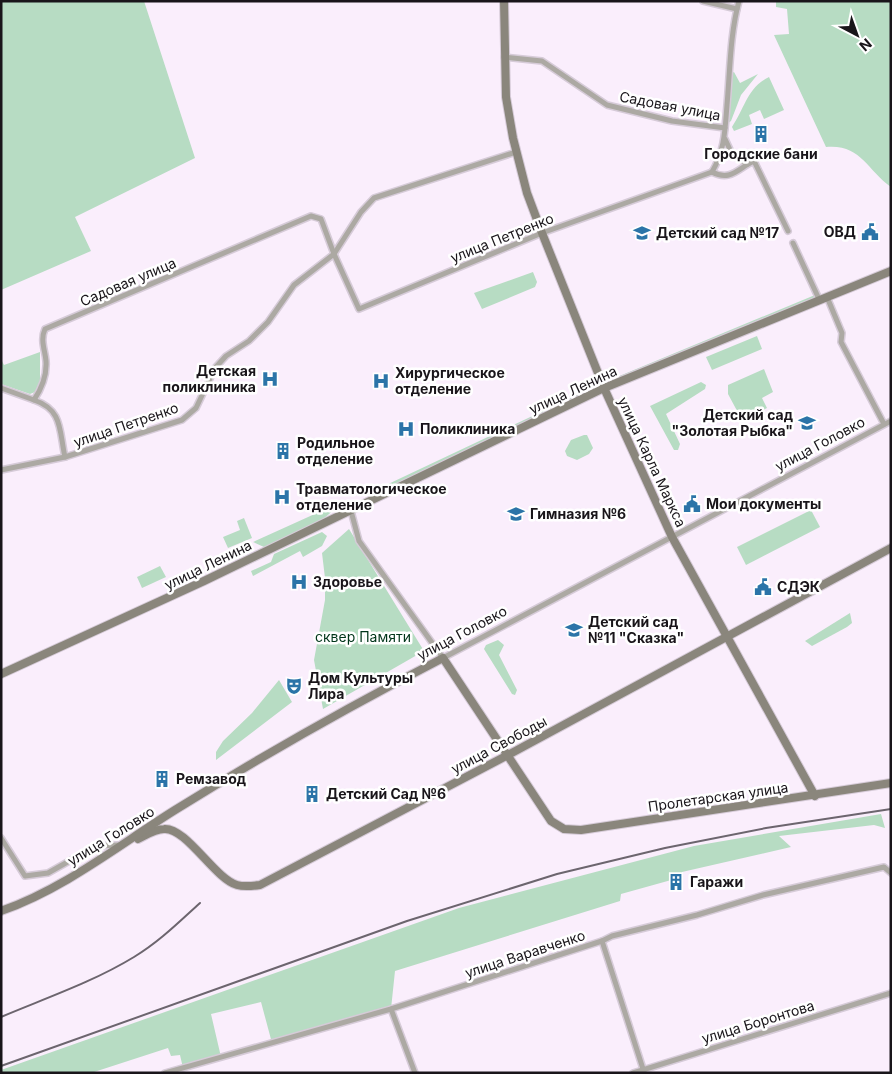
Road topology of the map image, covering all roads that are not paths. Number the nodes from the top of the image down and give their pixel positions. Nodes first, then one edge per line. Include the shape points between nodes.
1 (504, 1) edge
2 (703, 1) edge
3 (739, 1) edge
4 (737, 9) junction
5 (504, 57) junction
6 (725, 128) junction
7 (725, 139) junction
8 (516, 152) junction
9 (747, 164) junction
10 (712, 172) junction
11 (321, 219) joint
12 (788, 231) dead end
13 (542, 233) junction
14 (793, 243) dead end
15 (334, 254) junction
16 (891, 271) edge
17 (823, 298) junction
18 (1, 388) edge
19 (604, 388) junction
20 (34, 400) junction
21 (891, 421) edge
22 (884, 424) junction
23 (65, 457) junction
24 (1, 470) edge
25 (351, 511) junction
26 (672, 536) junction
27 (891, 548) edge
28 (726, 636) junction
29 (443, 658) junction
30 (1, 674) edge
31 (508, 755) junction
32 (891, 784) edge
33 (815, 796) junction
34 (1, 838) edge
35 (123, 845) junction
36 (891, 873) edge
37 (1, 911) edge
38 (602, 941) junction
39 (891, 993) edge
40 (391, 1009) junction
41 (643, 1071) edge
42 (165, 1073) edge
43 (415, 1073) edge
44 (633, 1073) edge

1 - 5 street, улица Карла Маркса
2 - 4 street
3 - 4 street
4 - 6 street
5 - 6 street, Садовая улица via 542,61 607,105
5 - 8 street, улица Карла Маркса via 506,97
6 - 7 street
7 - 9 street via 732,154
7 - 10 street
8 - 13 street, улица Карла Маркса
8 - 15 street via 374,198 356,218
9 - 10 street via 728,176
9 - 12 street via 754,161
10 - 13 street, улица Петренко
11 - 15 street, улица Петренко
11 - 20 street, Садовая улица via 311,216 45,329 42,336 46,364 43,387
13 - 15 street, улица Петренко via 359,309
13 - 19 street, улица Карла Маркса
14 - 17 street
15 - 23 street, улица Петренко via 294,285 268,322 249,341 226,356 216,368 196,408 182,420
16 - 17 street, улица Ленина
17 - 19 street, улица Ленина
17 - 22 street via 842,333 841,342
18 - 20 street
19 - 25 street, улица Ленина
19 - 26 street, улица Карла Маркса
20 - 23 street via 51,407 56,414
21 - 22 street, улица Головко
22 - 26 street, улица Головко
23 - 24 street, улица Петренко
25 - 29 street via 359,541
25 - 30 street, улица Ленина
26 - 28 street, улица Карла Маркса
26 - 29 street, улица Головко
27 - 28 street, улица Свободы
28 - 31 street, улица Свободы
28 - 33 street, улица Карла Маркса
29 - 31 street
29 - 35 street, улица Головко via 292,741
31 - 33 street, Пролетарская улица via 551,821 564,829 581,830
31 - 35 street, улица Свободы via 260,885 236,885 182,838 164,828
32 - 33 street, Пролетарская улица
34 - 35 street via 25,876 48,874 96,846
35 - 37 street, улица Головко via 22,904
36 - 38 street, улица Варавченко via 884,867 763,895
38 - 40 street, улица Варавченко
38 - 41 street
39 - 41 street, улица Боронтова
40 - 42 street, улица Варавченко
40 - 43 street
41 - 44 street, улица Боронтова

